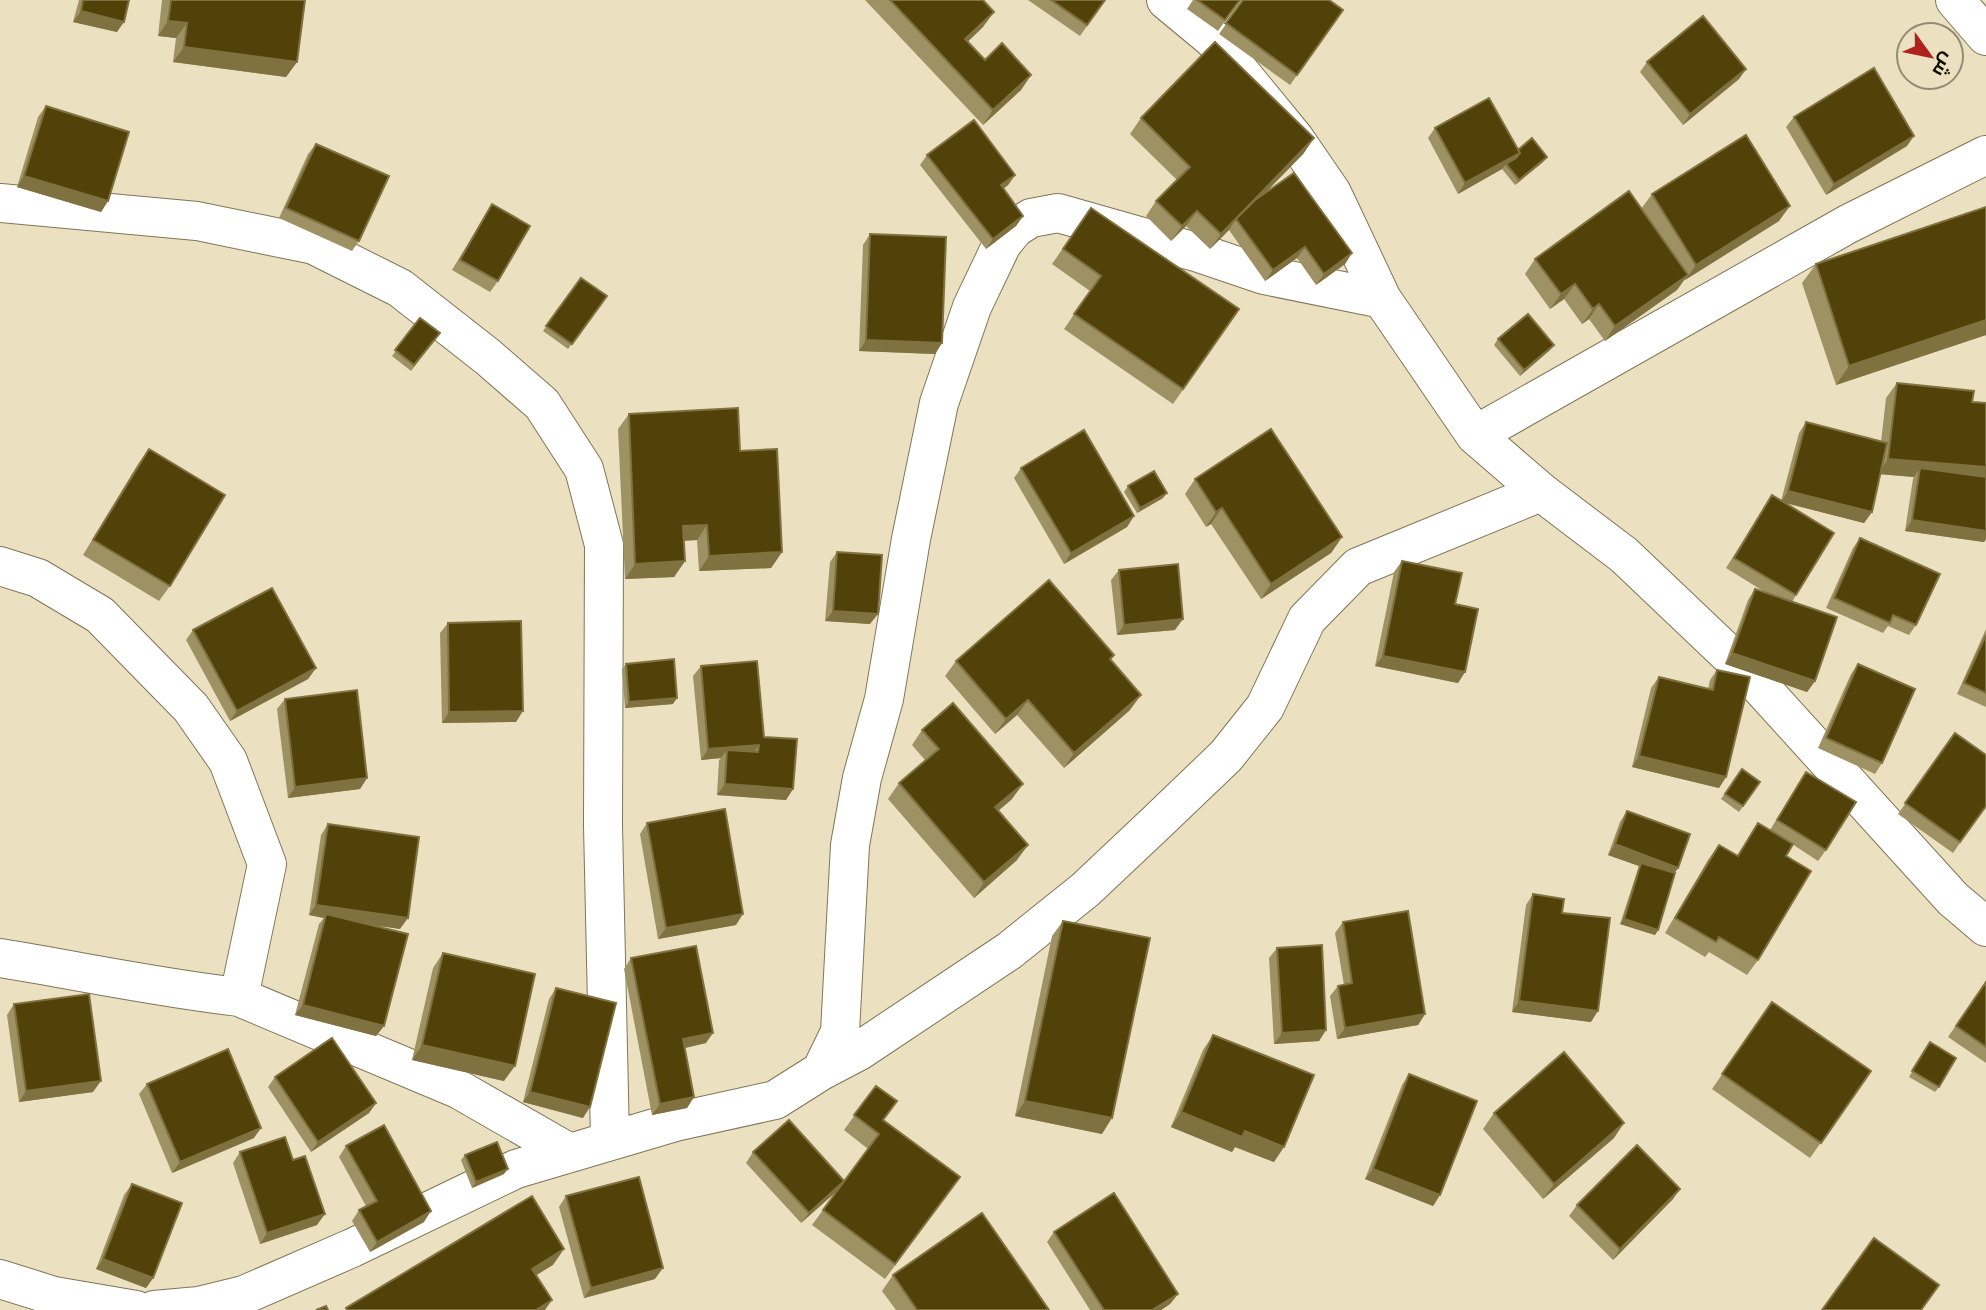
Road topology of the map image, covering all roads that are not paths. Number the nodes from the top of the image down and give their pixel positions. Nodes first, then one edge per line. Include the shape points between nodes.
1 (1166, 0) edge
2 (1955, 0) edge
3 (1986, 36) edge
4 (1986, 155) edge
5 (0, 203) edge
6 (1382, 299) junction
7 (1475, 435) junction
8 (1541, 492) junction
9 (0, 566) edge
10 (1986, 927) edge
11 (0, 958) edge
12 (239, 997) junction
13 (821, 1071) junction
14 (610, 1139) junction
15 (568, 1152) junction
16 (0, 1279) edge
17 (136, 1310) edge
18 (154, 1310) edge

1 - 6 street via 1213,39 1296,139 1332,193
2 - 3 street
4 - 7 street via 1848,224
5 - 14 street via 197,221 314,245 400,288 542,404 563,436 584,469 604,545 603,825
6 - 7 street
6 - 13 street via 1264,275 1058,213 1031,218 1002,244 972,307 939,403 884,699 862,778 850,845 840,1032
7 - 8 street
8 - 10 street via 1624,555 1746,671 1927,872
8 - 13 street via 1358,567 1307,619 1265,706 1234,746 1085,890 1009,951 859,1051
9 - 12 street via 38,578 100,615 191,708 228,761 267,864
11 - 12 street via 158,988
12 - 15 street via 458,1089
13 - 14 street via 775,1100
14 - 15 street
15 - 18 street via 516,1168 244,1295
16 - 17 street via 54,1296

